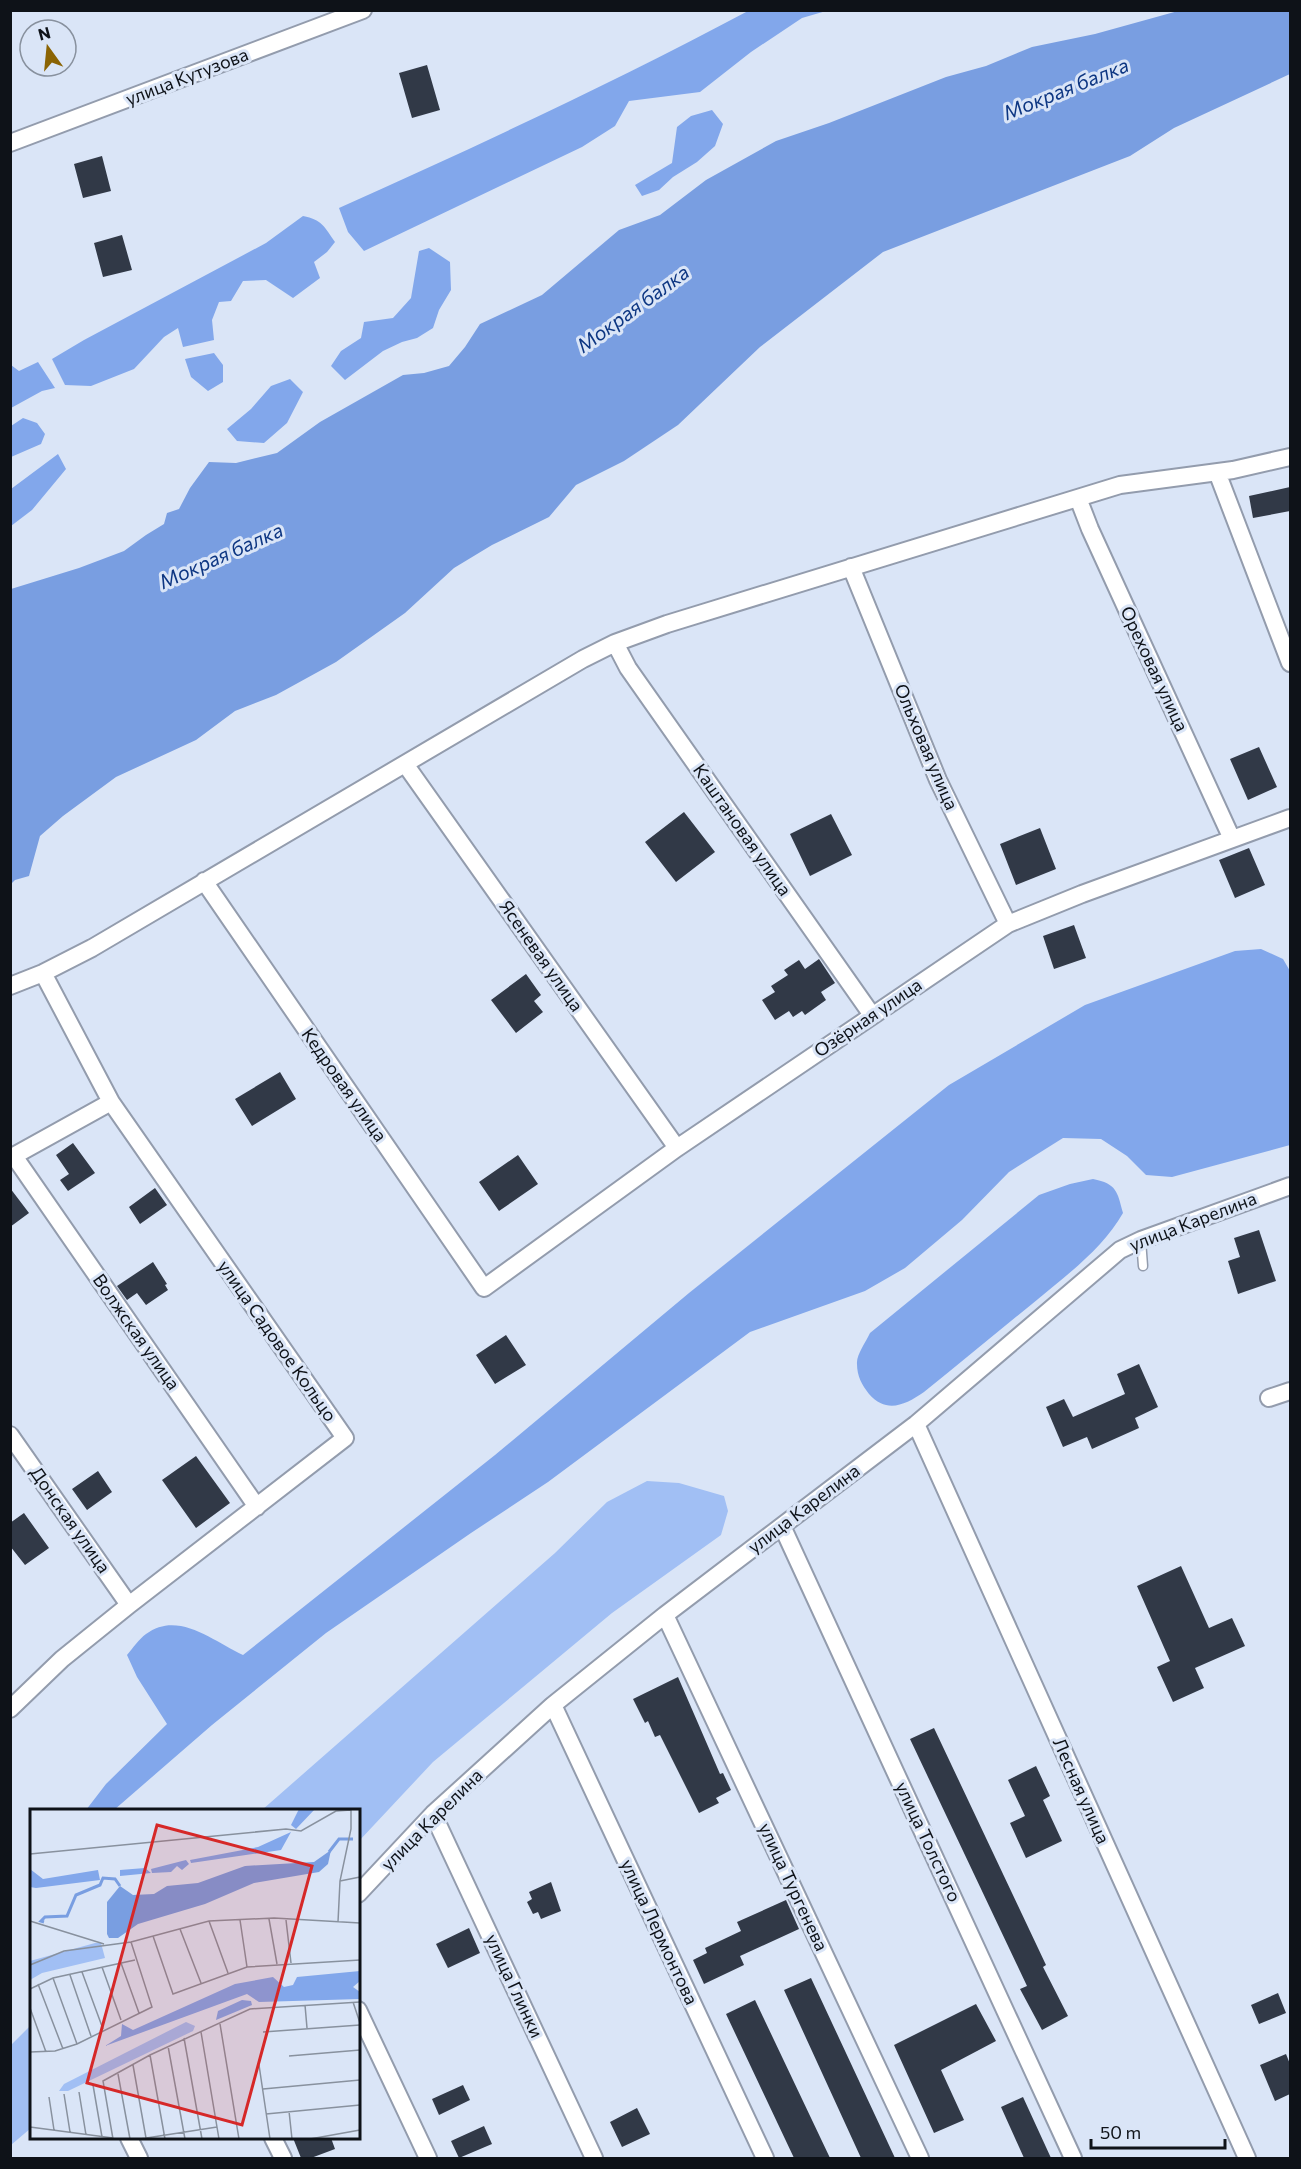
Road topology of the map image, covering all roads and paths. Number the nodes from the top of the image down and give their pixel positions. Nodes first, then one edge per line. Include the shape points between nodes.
1 (363, 10) edge
2 (10, 143) edge
3 (1290, 457) edge
4 (1217, 472) junction
5 (1078, 498) junction
6 (851, 567) junction
7 (615, 643) junction
8 (1290, 663) edge
9 (405, 764) junction
10 (1290, 818) edge
11 (1232, 839) junction
12 (204, 882) junction
13 (1008, 924) junction
14 (43, 973) junction
15 (10, 986) edge
16 (872, 1015) junction
17 (111, 1102) junction
18 (677, 1148) junction
19 (12, 1157) edge
20 (1290, 1186) edge
21 (1141, 1240) junction
22 (1143, 1266) dead end
23 (484, 1288) joint
24 (1290, 1391) edge
25 (1269, 1398) dead end
26 (916, 1424) junction
27 (10, 1435) edge
28 (257, 1507) junction
29 (782, 1526) junction
30 (129, 1605) junction
31 (665, 1615) junction
32 (553, 1705) junction
33 (10, 1709) edge
34 (433, 1814) junction
35 (360, 1892) edge
36 (360, 2014) edge
37 (130, 2139) edge
38 (274, 2139) edge
39 (139, 2158) edge
40 (283, 2158) edge
41 (428, 2158) edge
42 (594, 2158) edge
43 (765, 2158) edge
44 (920, 2158) edge
45 (1073, 2158) edge
46 (1247, 2158) edge

1 - 2 street, улица Кутузова
3 - 4 street
4 - 5 street via 1120,485
4 - 8 street
5 - 6 street
5 - 11 street, Ореховая улица
6 - 7 street
6 - 13 street, Ольховая улица via 938,780
7 - 9 street
7 - 16 street, Каштановая улица via 628,668
9 - 12 street
9 - 18 street, Ясеневая улица
10 - 11 street, Озёрная улица
11 - 13 street, Озёрная улица
12 - 14 street
12 - 23 street, Кедровая улица
13 - 16 street, Озёрная улица
14 - 15 street
14 - 17 street
16 - 18 street, Озёрная улица
17 - 19 street
17 - 28 street, улица Садовое Кольцо via 345,1438
18 - 23 street, Озёрная улица
19 - 28 street, Волжская улица
20 - 21 street, улица Карелина
21 - 22 lane
21 - 26 street, улица Карелина via 1120,1250
24 - 25 street
26 - 29 street, улица Карелина
26 - 46 street, Лесная улица
27 - 30 street, Донская улица
28 - 30 street, улица Садовое Кольцо
29 - 31 street, улица Карелина
29 - 45 street, улица Толстого
30 - 33 street, улица Садовое Кольцо via 62,1659
31 - 32 street, улица Карелина
31 - 44 street, улица Тургенева
32 - 34 street, улица Карелина
32 - 43 street, улица Лермонтова
34 - 35 street, улица Карелина
34 - 42 street, улица Глинки
36 - 41 street
37 - 39 street
38 - 40 street

